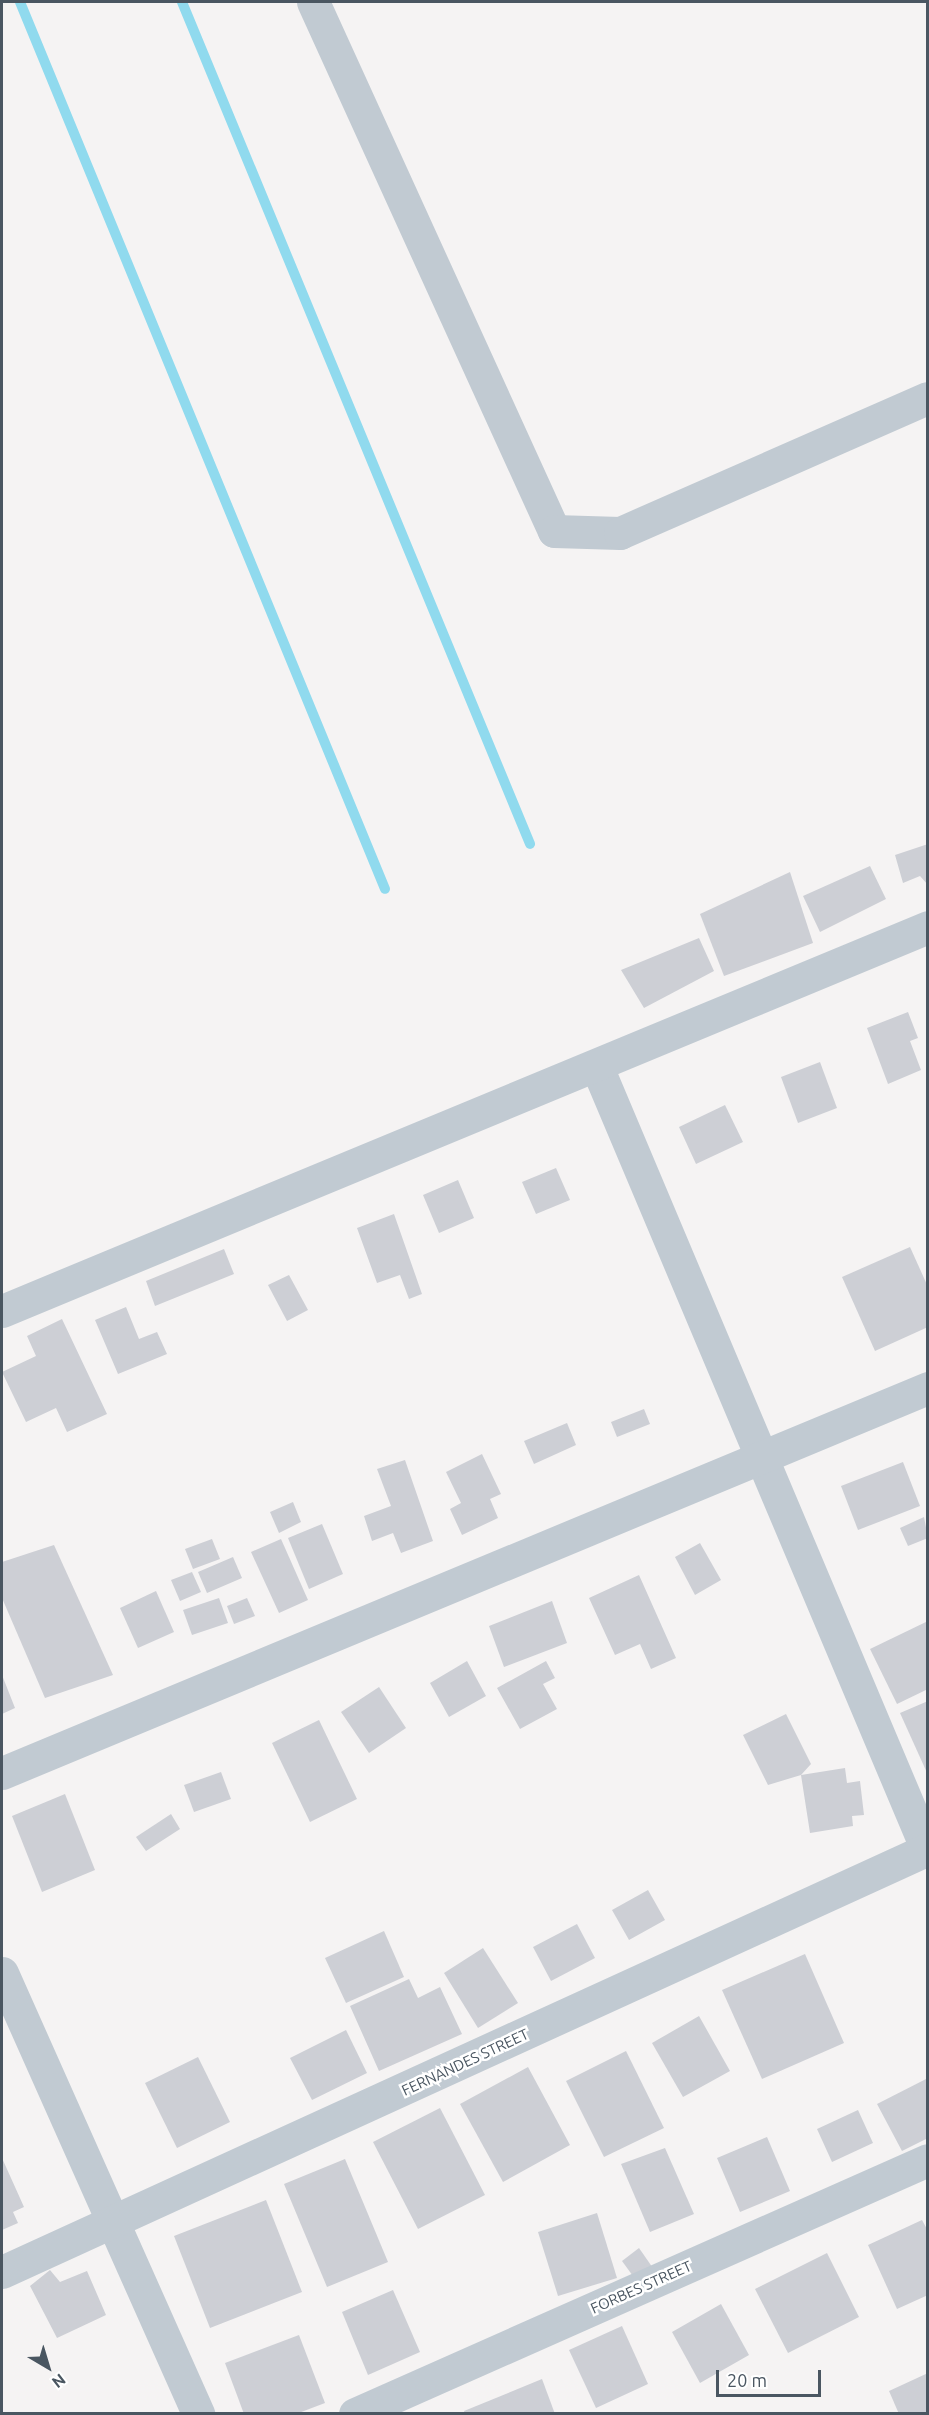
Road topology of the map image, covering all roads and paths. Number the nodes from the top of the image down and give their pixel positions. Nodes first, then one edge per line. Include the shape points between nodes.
1 (314, 2) edge
2 (927, 398) edge
3 (927, 927) edge
4 (597, 1067) junction
5 (2, 1311) edge
6 (927, 1388) edge
7 (761, 1458) junction
8 (2, 1773) edge
9 (927, 1850) edge
10 (2, 1972) edge
11 (927, 2160) edge
12 (113, 2223) junction
13 (2, 2272) edge
14 (198, 2414) edge
15 (356, 2414) edge

1 - 2 street via 554,531 621,532
3 - 4 street
4 - 5 street
4 - 7 street
6 - 7 street
7 - 8 street
7 - 9 street
9 - 12 street, FERNANDES STREET
10 - 12 street
11 - 15 street, FORBES STREET
12 - 13 street, FERNANDES STREET
12 - 14 street

